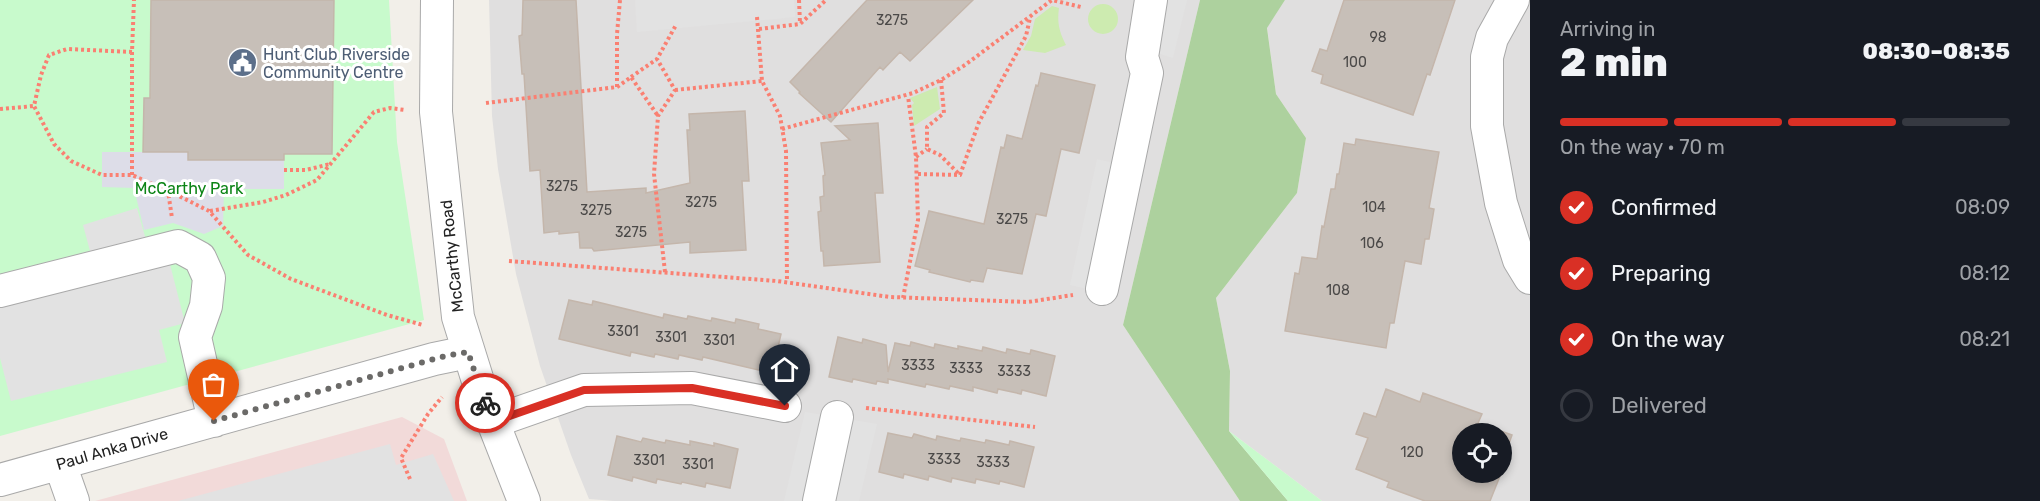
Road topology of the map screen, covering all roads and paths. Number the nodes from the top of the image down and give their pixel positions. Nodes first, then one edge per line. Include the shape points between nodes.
1 (134, 0) edge
2 (437, 0) edge
3 (620, 0) edge
4 (799, 0) edge
5 (826, 0) edge
6 (1052, 0) edge
7 (1151, 0) edge
8 (1513, 0) edge
9 (1081, 7) dead end
10 (757, 16) dead end
11 (1030, 17) junction
12 (800, 24) junction
13 (676, 25) dead end
14 (759, 29) junction
15 (132, 52) junction
16 (657, 59) junction
17 (631, 77) junction
18 (941, 80) junction
19 (762, 81) junction
20 (617, 87) junction
21 (675, 90) junction
22 (908, 96) junction
23 (486, 103) dead end
24 (34, 106) junction
25 (0, 109) edge
26 (436, 112) junction
27 (658, 116) junction
28 (782, 129) junction
29 (927, 149) junction
30 (916, 157) junction
31 (332, 163) junction
32 (284, 170) dead end
33 (918, 174) junction
34 (132, 175) junction
35 (960, 175) junction
36 (168, 191) junction
37 (209, 211) junction
38 (178, 246) junction
39 (509, 261) dead end
40 (664, 272) junction
41 (1530, 278) edge
42 (787, 282) junction
43 (1102, 290) joint
44 (0, 291) edge
45 (903, 298) junction
46 (423, 325) dead end
47 (468, 352) junction
48 (442, 397) dead end
49 (785, 406) dead end
50 (837, 417) joint
51 (214, 421) junction
52 (492, 422) junction
53 (1035, 427) dead end
54 (60, 464) junction
55 (410, 479) dead end
56 (0, 480) edge
57 (73, 501) edge
58 (524, 501) edge
59 (819, 501) edge

1 - 15 path
2 - 26 street, McCarthy Road
3 - 20 path
4 - 12 path
5 - 12 path
6 - 9 path
6 - 11 path
7 - 43 street via 1142,57 1147,73
8 - 41 street via 1492,38 1487,57 1487,126 1501,203 1519,260
10 - 14 path
11 - 18 path
11 - 35 path via 1026,36 979,122
12 - 14 path
13 - 16 path
14 - 19 path
15 - 24 path via 67,49 49,55
15 - 34 path
16 - 17 path
16 - 21 path
17 - 20 path
17 - 27 path
18 - 22 path
18 - 29 path via 944,113 927,128
19 - 21 path
19 - 28 path via 780,116
20 - 23 path
21 - 27 path
22 - 28 path
22 - 30 path
24 - 25 path
24 - 34 path via 54,144 71,161 102,175
26 - 31 path via 390,108 374,112
26 - 47 street, McCarthy Road via 458,317
27 - 40 path via 654,174
28 - 42 path via 786,151
29 - 30 path
29 - 35 path via 940,155
30 - 33 path
31 - 32 path via 306,170
31 - 37 path via 317,180 286,195
33 - 35 path
33 - 45 path via 918,220
34 - 36 path
36 - 37 path
36 - 38 path
37 - 46 path via 248,255 291,279
38 - 44 street
38 - 51 street via 200,258 209,278 206,306 195,337
39 - 40 path
40 - 42 path
42 - 45 path
43 - 45 path via 1028,302
47 - 51 street, Paul Anka Drive
47 - 52 street, McCarthy Road
48 - 55 path via 401,458
49 - 52 street via 692,388 584,390
50 - 53 path via 858,407
50 - 59 street
51 - 54 street, Paul Anka Drive
52 - 58 street, McCarthy Road
54 - 56 street, Paul Anka Drive
54 - 57 street

